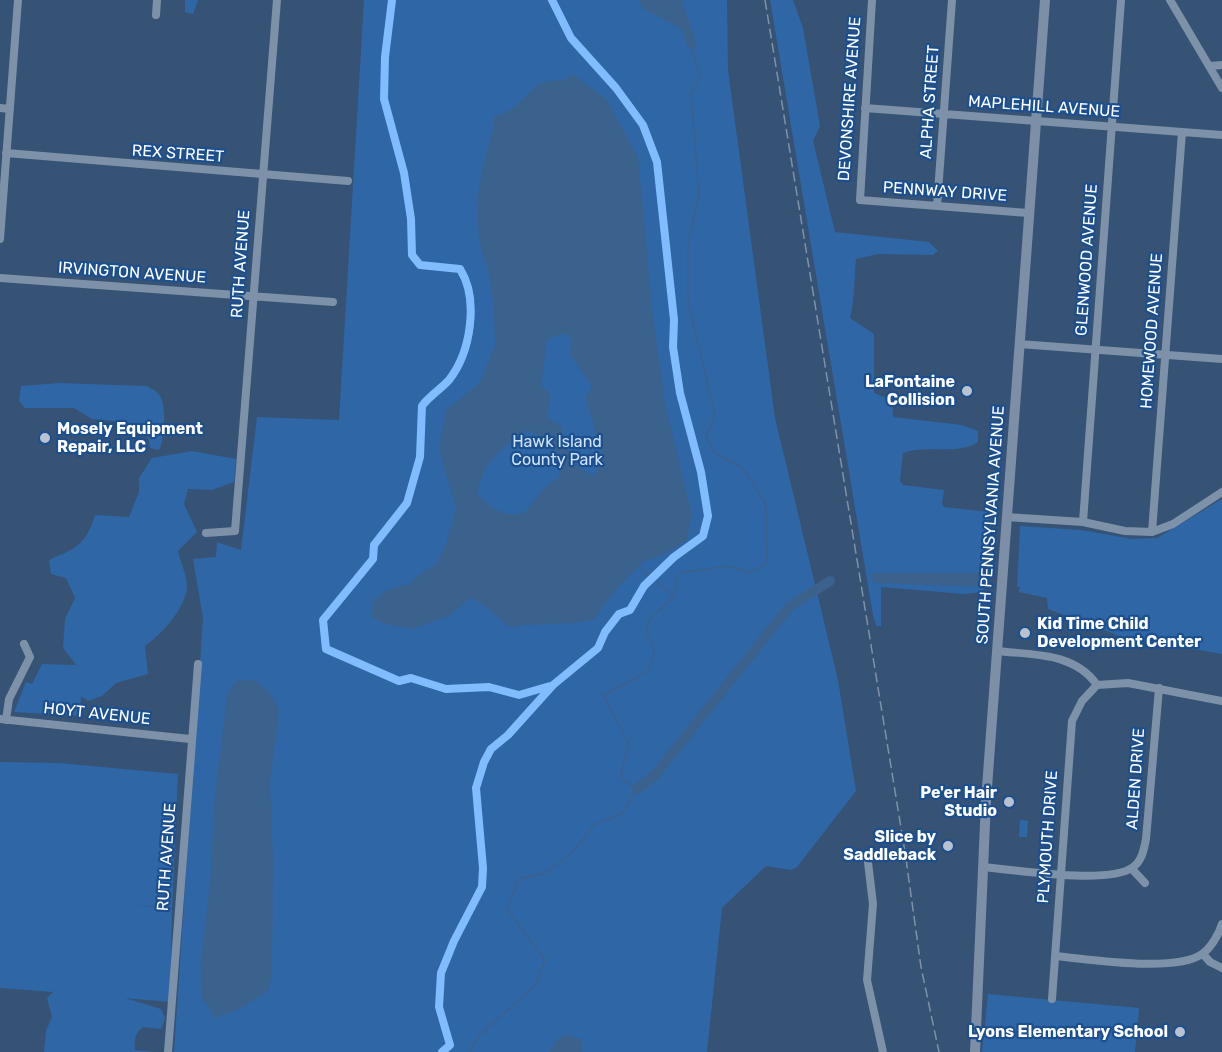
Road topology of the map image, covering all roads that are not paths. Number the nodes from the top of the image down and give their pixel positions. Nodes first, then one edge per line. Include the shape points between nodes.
1 (18, 0) edge
2 (157, 0) edge
3 (277, 0) edge
4 (872, 0) edge
5 (952, 0) edge
6 (1045, 0) edge
7 (1121, 0) edge
8 (1170, 0) edge
9 (156, 15) dead end
10 (1222, 65) edge
11 (1209, 66) junction
12 (1222, 88) edge
13 (865, 108) junction
14 (5, 109) edge
15 (944, 114) junction
16 (1035, 121) junction
17 (1112, 127) junction
18 (1182, 132) junction
19 (1222, 135) edge
20 (6, 153) junction
21 (262, 175) junction
22 (348, 181) dead end
23 (860, 200) joint
24 (937, 206) junction
25 (1028, 213) junction
26 (0, 238) edge
27 (0, 278) edge
28 (254, 298) junction
29 (333, 302) dead end
30 (1019, 344) junction
31 (1096, 349) junction
32 (1165, 354) junction
33 (1222, 359) edge
34 (1222, 492) edge
35 (1006, 517) junction
36 (1083, 522) junction
37 (1152, 532) junction
38 (206, 533) dead end
39 (24, 644) dead end
40 (997, 651) junction
41 (198, 664) dead end
42 (1097, 685) junction
43 (1159, 688) junction
44 (1222, 701) edge
45 (3, 719) edge
46 (190, 739) junction
47 (867, 854) dead end
48 (983, 867) junction
49 (1132, 869) junction
50 (1061, 873) junction
51 (1145, 883) dead end
52 (1222, 924) edge
53 (1203, 954) junction
54 (1055, 956) junction
55 (1222, 968) edge
56 (1052, 999) dead end
57 (168, 1052) edge
58 (883, 1052) edge
59 (975, 1052) edge

1 - 14 street
2 - 9 street
3 - 21 street, RUTH AVENUE
4 - 13 street, DEVONSHIRE AVENUE
5 - 15 street, ALPHA STREET
6 - 16 main road, SOUTH PENNSYLVANIA AVENUE
7 - 17 street, GLENWOOD AVENUE
8 - 11 street
10 - 11 street
11 - 12 street
13 - 15 street, MAPLEHILL AVENUE
13 - 23 street, DEVONSHIRE AVENUE
14 - 20 street
15 - 16 street, MAPLEHILL AVENUE
15 - 24 street, ALPHA STREET
16 - 17 street, MAPLEHILL AVENUE
16 - 25 main road, SOUTH PENNSYLVANIA AVENUE
17 - 18 street, MAPLEHILL AVENUE
17 - 31 street, GLENWOOD AVENUE
18 - 19 street, MAPLEHILL AVENUE
18 - 32 street, HOMEWOOD AVENUE
20 - 21 street, REX STREET
20 - 26 street
21 - 22 street, REX STREET
21 - 28 street, RUTH AVENUE
23 - 24 street, PENNWAY DRIVE
24 - 25 street, PENNWAY DRIVE
25 - 30 main road, SOUTH PENNSYLVANIA AVENUE
27 - 28 street, IRVINGTON AVENUE
28 - 29 street, IRVINGTON AVENUE
28 - 38 street, RUTH AVENUE via 235,531
30 - 31 street
30 - 35 main road, SOUTH PENNSYLVANIA AVENUE
31 - 32 street
31 - 36 street, GLENWOOD AVENUE
32 - 33 street
32 - 37 street, HOMEWOOD AVENUE
34 - 37 street via 1173,524
35 - 36 street
35 - 40 main road, SOUTH PENNSYLVANIA AVENUE
36 - 37 street
39 - 45 street via 30,657
40 - 42 street via 1060,658 1082,669
40 - 48 main road, SOUTH PENNSYLVANIA AVENUE
41 - 46 street, RUTH AVENUE
42 - 43 street via 1128,683
42 - 50 street, PLYMOUTH DRIVE via 1082,701 1072,722
43 - 44 street
43 - 49 street, ALDEN DRIVE via 1146,839 1142,856
45 - 46 street, HOYT AVENUE
46 - 57 street, RUTH AVENUE
47 - 58 street via 873,904 867,980
48 - 50 street
48 - 59 main road, SOUTH PENNSYLVANIA AVENUE
49 - 50 street via 1110,876
49 - 51 street
50 - 54 street, PLYMOUTH DRIVE
52 - 53 street
53 - 54 street via 1182,962 1158,964
53 - 55 street
54 - 56 street, PLYMOUTH DRIVE

